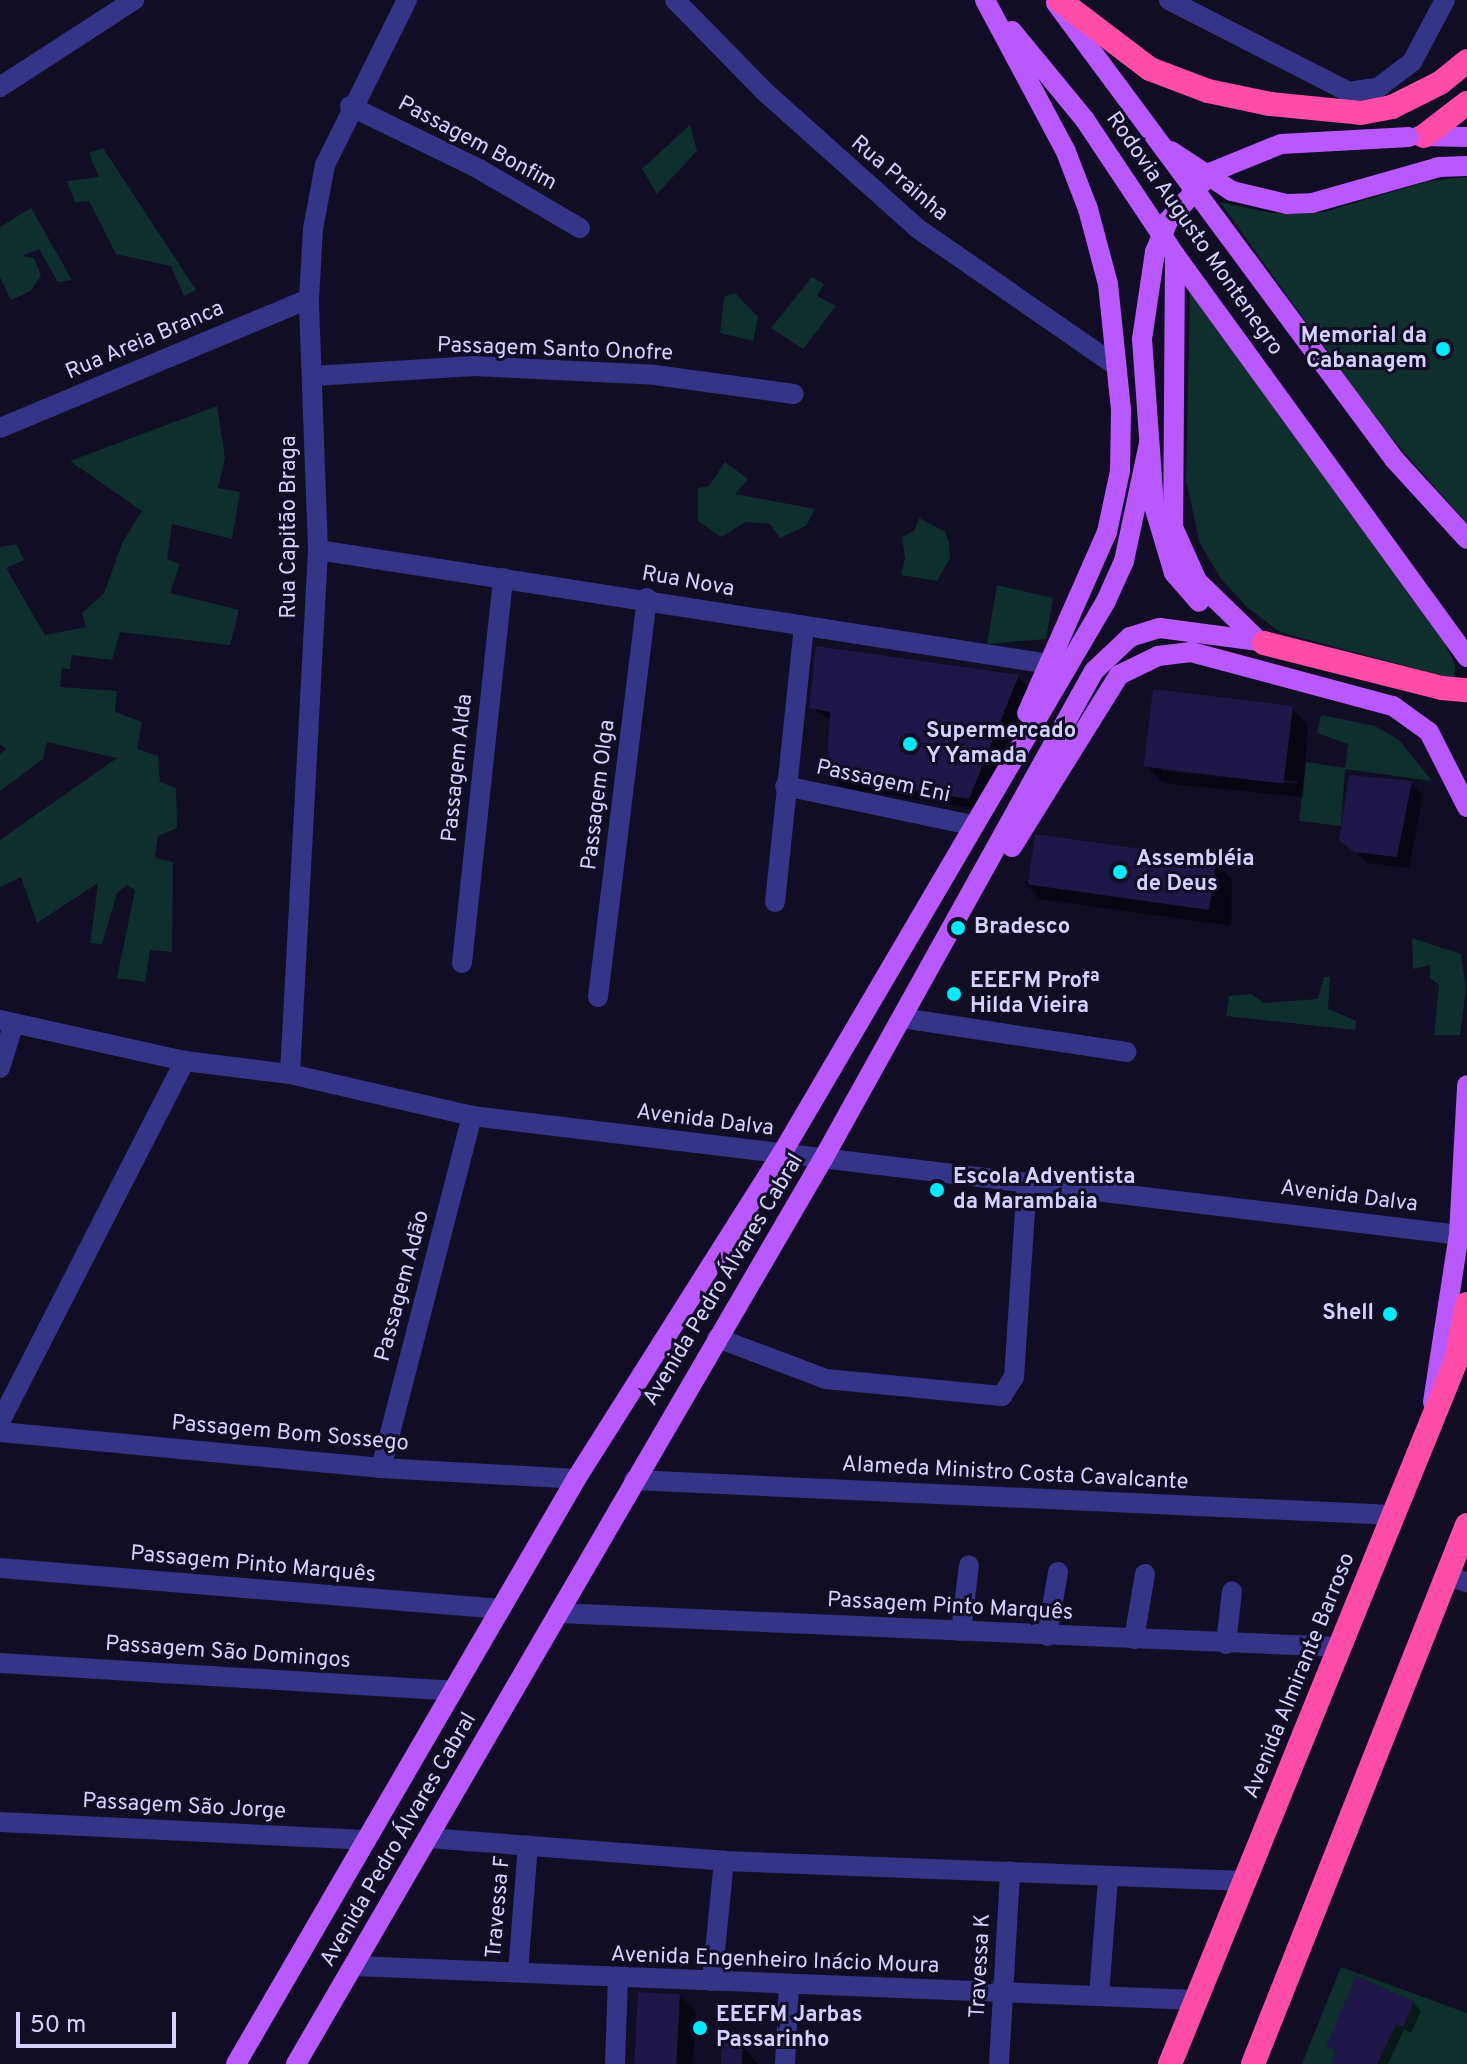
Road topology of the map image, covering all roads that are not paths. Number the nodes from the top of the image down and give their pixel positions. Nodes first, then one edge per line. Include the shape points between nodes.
1 (134, 0) edge
2 (407, 0) edge
3 (675, 0) edge
4 (986, 0) edge
5 (1056, 0) edge
6 (1169, 0) edge
7 (1445, 0) edge
8 (1467, 61) edge
9 (0, 87) edge
10 (1467, 103) edge
11 (350, 106) junction
12 (1416, 136) junction
13 (1467, 137) edge
14 (1156, 139) junction
15 (1467, 166) edge
16 (580, 228) dead end
17 (1175, 255) junction
18 (309, 299) junction
19 (1116, 366) junction
20 (314, 376) junction
21 (794, 394) dead end
22 (0, 428) edge
23 (1149, 443) junction
24 (1467, 539) edge
25 (318, 550) junction
26 (503, 578) junction
27 (647, 598) junction
28 (804, 627) junction
29 (1262, 642) junction
30 (1467, 657) edge
31 (1049, 664) junction
32 (1467, 690) edge
33 (996, 782) junction
34 (785, 786) junction
35 (1467, 807) edge
36 (971, 825) junction
37 (775, 902) dead end
38 (967, 902) junction
39 (462, 963) dead end
40 (598, 997) dead end
41 (902, 1018) junction
42 (7, 1022) edge
43 (1126, 1052) dead end
44 (185, 1061) junction
45 (0, 1068) edge
46 (290, 1074) junction
47 (1467, 1085) edge
48 (472, 1116) junction
49 (781, 1155) junction
50 (823, 1159) junction
51 (1027, 1182) junction
52 (1459, 1235) junction
53 (1467, 1304) edge
54 (717, 1338) junction
55 (0, 1422) edge
56 (1429, 1426) junction
57 (0, 1432) edge
58 (381, 1468) junction
59 (576, 1479) junction
60 (634, 1480) junction
61 (1393, 1515) junction
62 (1467, 1525) edge
63 (969, 1565) dead end
64 (0, 1568) edge
65 (1058, 1572) dead end
66 (1145, 1574) dead end
67 (1457, 1579) edge
68 (1232, 1591) dead end
69 (501, 1609) junction
70 (558, 1613) junction
71 (961, 1631) junction
72 (1047, 1636) junction
73 (1134, 1639) junction
74 (1226, 1644) junction
75 (1339, 1647) junction
76 (0, 1663) edge
77 (453, 1691) junction
78 (0, 1822) edge
79 (428, 1838) junction
80 (366, 1840) junction
81 (528, 1845) junction
82 (724, 1861) junction
83 (1010, 1871) junction
84 (1108, 1877) junction
85 (1245, 1881) junction
86 (355, 1966) junction
87 (518, 1972) junction
88 (618, 1980) junction
89 (712, 1981) junction
90 (789, 1984) junction
91 (1004, 1995) junction
92 (1099, 1995) junction
93 (1195, 2000) junction
94 (236, 2064) edge
95 (296, 2064) edge
96 (615, 2064) edge
97 (785, 2064) edge
98 (999, 2064) edge
99 (1170, 2064) edge
100 (1253, 2064) edge

1 - 9 street
2 - 11 street, Rua Capitão Braga
3 - 19 street, Rua Prainha via 764,91 917,228
4 - 17 main road, Rodovia Augusto Montenegro via 1085,120
4 - 19 main road via 1066,152 1088,209 1108,284
5 - 8 highway via 1150,69 1208,91 1270,104 1361,113 1392,107 1440,83
5 - 14 main road, Rodovia Augusto Montenegro
6 - 7 street via 1349,92 1379,87 1412,62
10 - 12 highway
11 - 16 street, Passagem Bonfim via 479,169
11 - 18 street, Rua Capitão Braga via 325,165 313,229
12 - 13 main road
12 - 23 main road, bridge via 1281,144 1212,172 1168,221 1155,252 1142,339
14 - 15 main road via 1232,191 1287,204 1312,203 1439,167
14 - 24 main road, Rodovia Augusto Montenegro via 1394,459
17 - 29 main road via 1173,527 1197,581
17 - 30 main road, Rodovia Augusto Montenegro
18 - 20 street, Rua Capitão Braga
18 - 22 street, Rua Areia Branca
19 - 31 main road via 1121,410 1114,504 1092,574
20 - 21 street, Passagem Santo Onofre via 474,366 655,375
20 - 25 street, Rua Capitão Braga
23 - 29 main road via 1154,506 1174,573 1212,616
23 - 33 main road via 1124,561 1106,601
25 - 26 street, Rua Nova
25 - 46 street, Rua Capitão Braga
26 - 27 street, Rua Nova
26 - 39 street, Passagem Alda
27 - 28 street, Rua Nova
27 - 40 street, Passagem Olga
28 - 31 street, Rua Nova
28 - 34 street, Passagem Eni
29 - 32 highway
29 - 38 main road, Avenida Pedro Álvares Cabral via 1160,628 1130,637 1109,655 1086,684
31 - 33 main road
33 - 36 main road, Avenida Pedro Álvares Cabral
34 - 36 street, Passagem Eni
34 - 37 street, Passagem Eni
35 - 38 main road via 1429,732 1393,706 1191,652 1158,656 1119,675 1106,690 999,870
36 - 49 main road, Avenida Pedro Álvares Cabral
38 - 41 main road, Avenida Pedro Álvares Cabral
41 - 43 street
41 - 50 main road, Avenida Pedro Álvares Cabral
42 - 44 street, Avenida Dalva
42 - 45 street
44 - 46 street, Avenida Dalva
44 - 55 street
46 - 48 street, Avenida Dalva
47 - 52 main road
48 - 49 street, Avenida Dalva
48 - 58 street, Passagem Adão
49 - 50 street, Avenida Dalva
49 - 59 main road, Avenida Pedro Álvares Cabral
50 - 51 street, Avenida Dalva
50 - 54 main road, Avenida Pedro Álvares Cabral
51 - 52 street, Avenida Dalva
51 - 54 street via 1014,1377 1002,1396 826,1379
52 - 56 main road
53 - 56 highway, Avenida Almirante Barroso via 1456,1361
54 - 60 main road, Avenida Pedro Álvares Cabral
56 - 61 highway, Avenida Almirante Barroso
57 - 58 street, Passagem Bom Sossego
58 - 59 street, Passagem Bom Sossego
59 - 69 main road, Avenida Pedro Álvares Cabral
60 - 61 street, Alameda Ministro Costa Cavalcante
60 - 70 main road, Avenida Pedro Álvares Cabral
61 - 75 highway, Avenida Almirante Barroso
62 - 67 highway
63 - 71 street
64 - 69 street, Passagem Pinto Marquês
65 - 72 street
66 - 73 street
67 - 100 highway
68 - 74 street
69 - 77 main road, Avenida Pedro Álvares Cabral
70 - 71 street, Passagem Pinto Marquês
70 - 79 main road, Avenida Pedro Álvares Cabral
71 - 72 street, Passagem Pinto Marquês
72 - 73 street, Passagem Pinto Marquês
73 - 74 street, Passagem Pinto Marquês
74 - 75 street, Passagem Pinto Marquês
75 - 85 highway, Avenida Almirante Barroso
76 - 77 street, Passagem São Domingos
77 - 80 main road, Avenida Pedro Álvares Cabral
78 - 80 street, Passagem São Jorge
79 - 81 street
79 - 86 main road, Avenida Pedro Álvares Cabral
80 - 94 main road, Avenida Pedro Álvares Cabral
81 - 82 street
81 - 87 street, Travessa F
82 - 83 street
82 - 89 street
83 - 84 street
83 - 91 street, Travessa K
84 - 85 street
84 - 92 street
85 - 93 highway, Avenida Almirante Barroso
86 - 87 street, Avenida Engenheiro Inácio Moura
86 - 95 main road, Avenida Pedro Álvares Cabral
87 - 88 street, Avenida Engenheiro Inácio Moura
88 - 89 street, Avenida Engenheiro Inácio Moura
88 - 96 street
89 - 90 street, Avenida Engenheiro Inácio Moura
90 - 91 street, Avenida Engenheiro Inácio Moura
90 - 97 street
91 - 92 street, Avenida Engenheiro Inácio Moura
91 - 98 street, Travessa K
92 - 93 street, Avenida Engenheiro Inácio Moura
93 - 99 highway, Avenida Almirante Barroso

